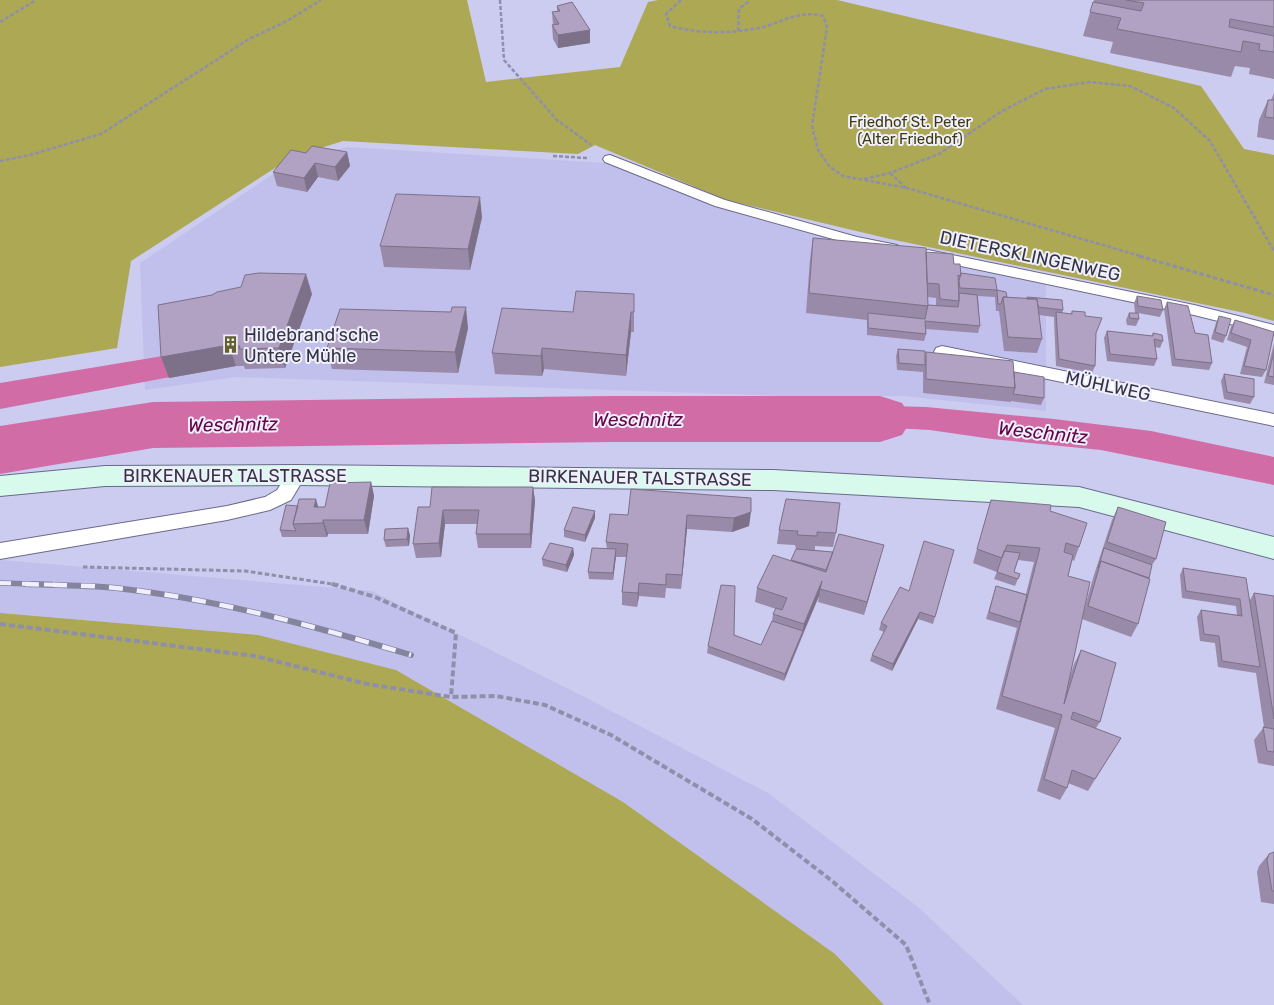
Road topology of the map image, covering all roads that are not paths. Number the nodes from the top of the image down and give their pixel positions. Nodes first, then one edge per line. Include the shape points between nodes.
1 (610, 159) road end
2 (1274, 330) edge
3 (942, 352) edge
4 (1274, 420) edge
5 (297, 474) junction
6 (0, 486) edge
7 (1274, 548) edge
8 (0, 551) edge

1 - 2 lane, DIETERSKLINGENWEG via 720,203 856,241 1194,310
3 - 4 lane, MÜHLWEG
5 - 6 main road, BIRKENAUER TALSTRASSE via 105,476
5 - 7 main road, BIRKENAUER TALSTRASSE via 773,480 1078,496
5 - 8 lane via 284,495 270,503

